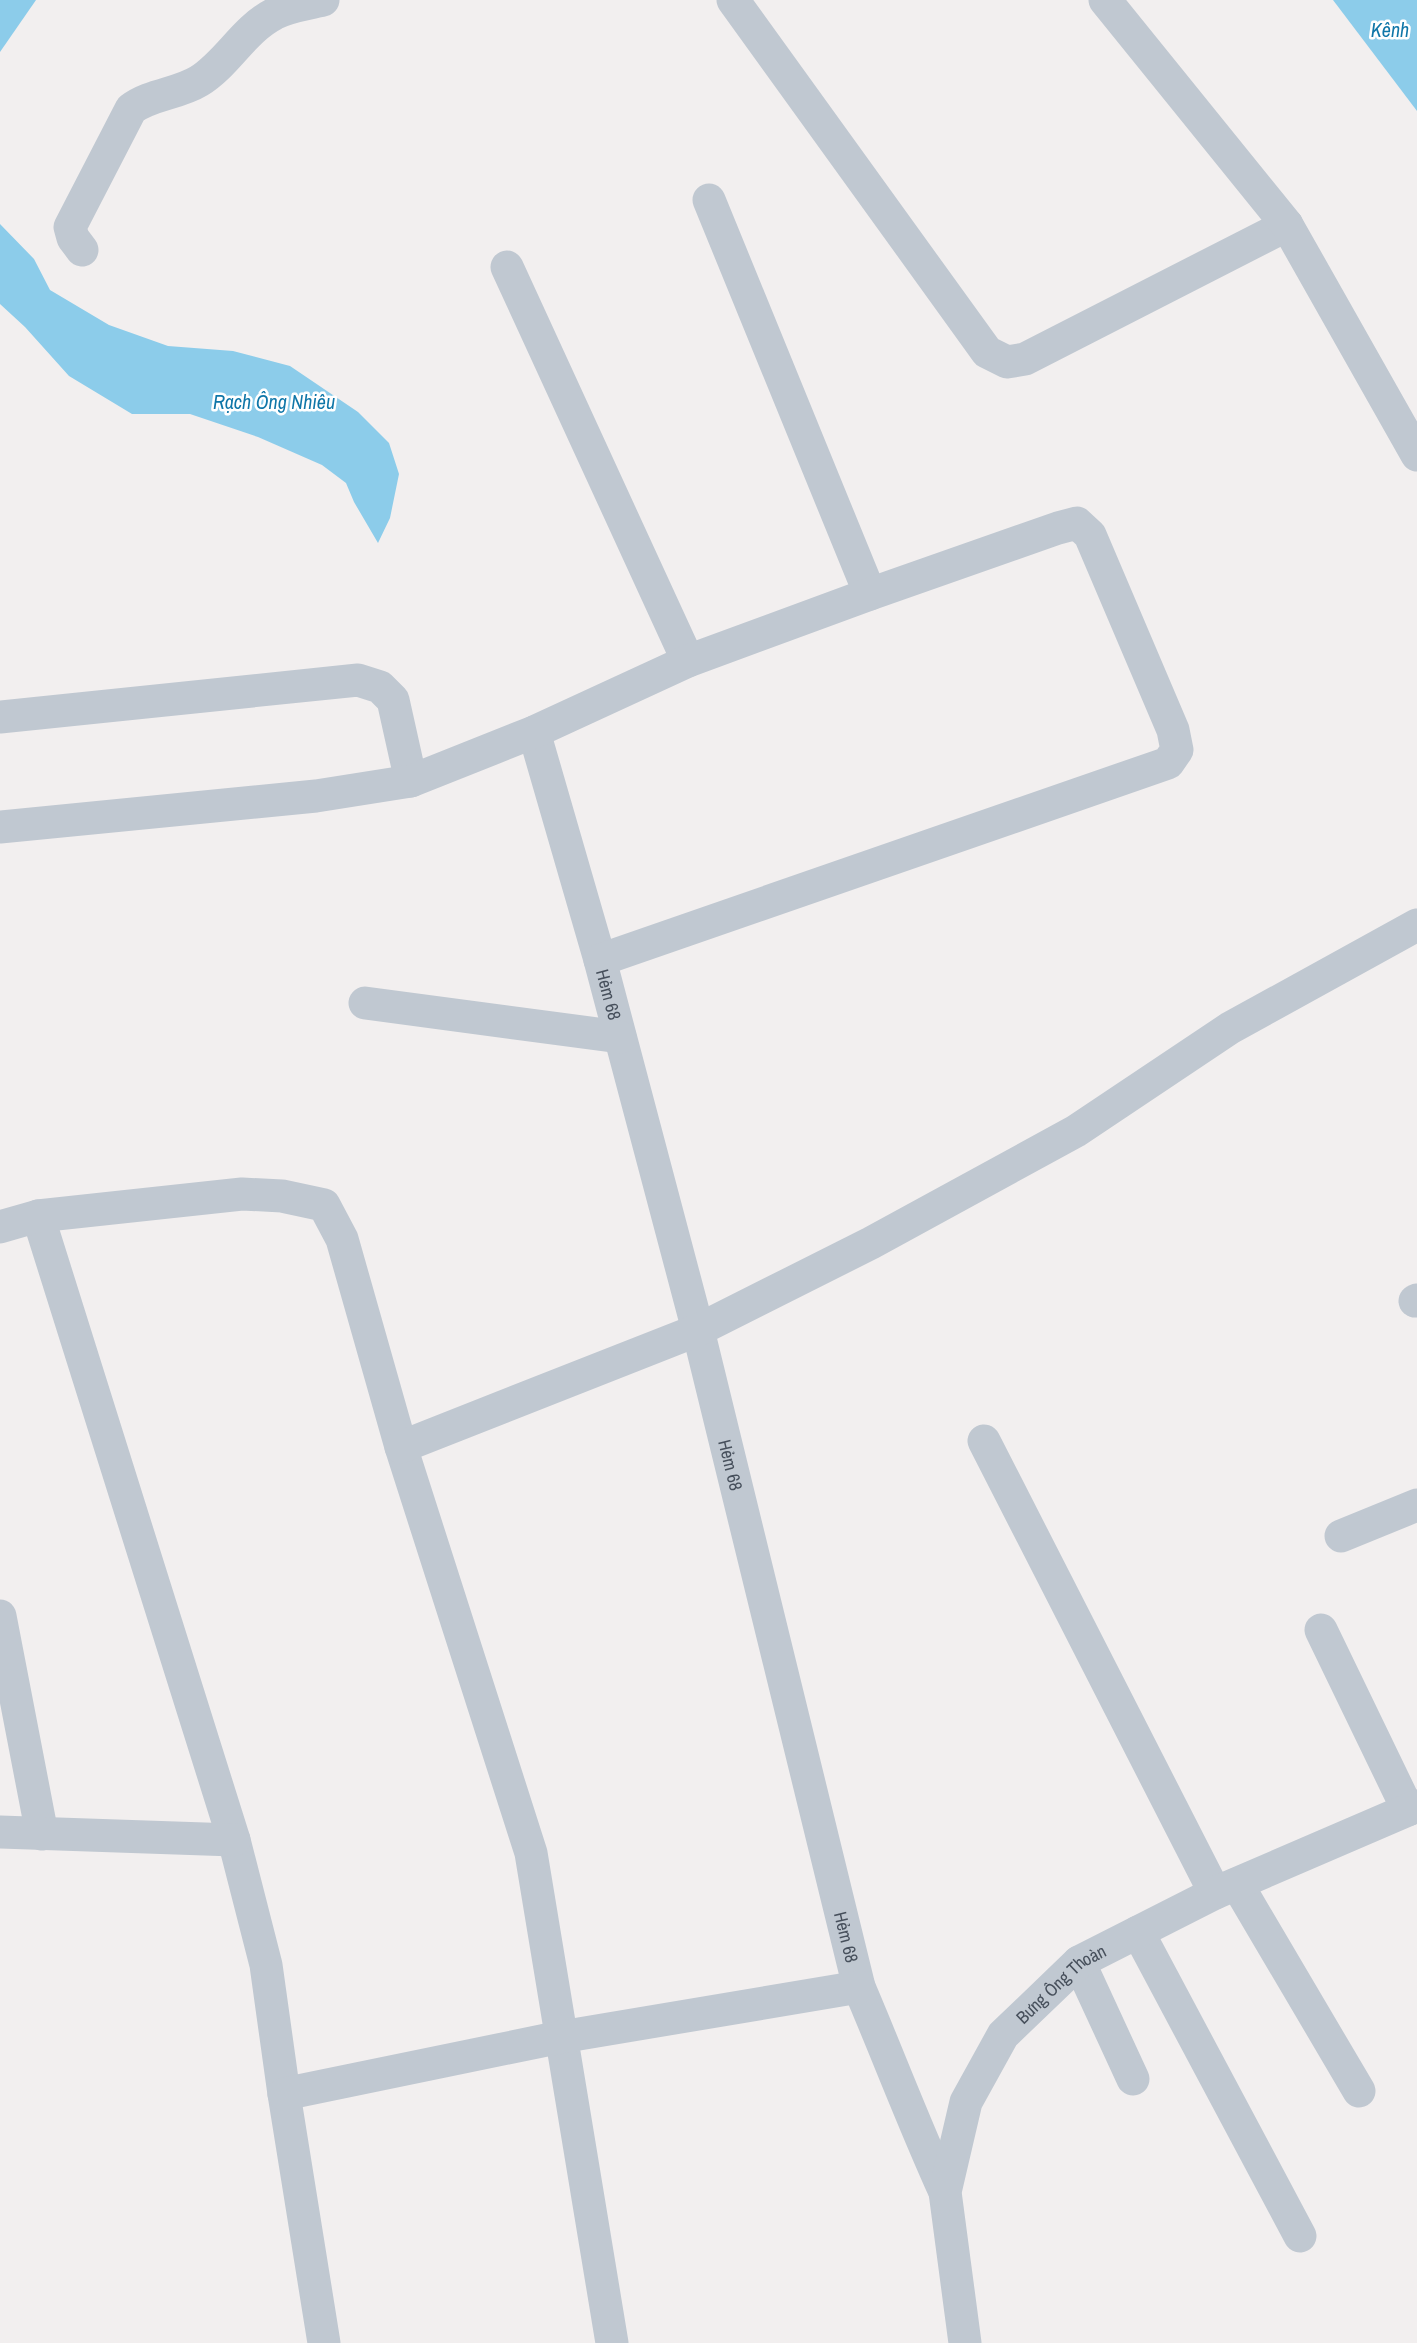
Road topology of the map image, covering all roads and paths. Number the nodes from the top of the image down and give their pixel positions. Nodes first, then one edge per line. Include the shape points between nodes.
1 (322, 0) edge
2 (733, 0) edge
3 (1105, 0) edge
4 (709, 200) dead end
5 (1287, 225) junction
6 (82, 250) dead end
7 (507, 267) dead end
8 (1417, 455) edge
9 (870, 594) junction
10 (688, 661) junction
11 (0, 717) edge
12 (534, 732) junction
13 (411, 781) junction
14 (0, 827) edge
15 (1417, 925) edge
16 (600, 960) junction
17 (364, 1003) dead end
18 (620, 1037) junction
19 (38, 1216) junction
20 (0, 1227) edge
21 (698, 1330) junction
22 (984, 1441) dead end
23 (401, 1447) junction
24 (1417, 1505) edge
25 (1341, 1536) dead end
26 (0, 1616) edge
27 (1321, 1630) dead end
28 (1412, 1808) edge
29 (0, 1832) edge
30 (42, 1834) junction
31 (234, 1840) junction
32 (1226, 1888) junction
33 (1138, 1932) junction
34 (1079, 1962) junction
35 (859, 1987) junction
36 (561, 2037) junction
37 (1133, 2079) dead end
38 (1359, 2091) dead end
39 (284, 2094) junction
40 (945, 2192) junction
41 (1300, 2236) dead end
42 (324, 2343) edge
43 (612, 2343) edge
44 (965, 2343) edge

1 - 6 street via 274,14 196,83 131,109 70,227
2 - 5 street via 987,351 1007,363 1025,359
3 - 5 street
4 - 9 street
5 - 8 street
7 - 10 street
9 - 10 street
9 - 16 street via 1077,523 1090,535 1173,730 1177,750 1168,763
10 - 12 street
11 - 13 street via 358,680 380,687 393,700
12 - 13 street
12 - 16 street, Hẻm 68
13 - 14 street via 316,796
15 - 21 street via 1230,1028 1076,1131 871,1243
16 - 18 street, Hẻm 68
17 - 18 street
18 - 21 street, Hẻm 68
19 - 20 street
19 - 23 street via 242,1194 282,1196 324,1205 342,1239
19 - 31 street
21 - 23 street
21 - 35 street, Hẻm 68
22 - 32 street
23 - 36 street via 531,1853
24 - 25 street
26 - 30 street
27 - 28 street
28 - 32 street, Bưng Ông Thoàn
29 - 30 street
30 - 31 street
31 - 39 street via 266,1965
32 - 33 street, Bưng Ông Thoàn
32 - 38 street
33 - 34 street, Bưng Ông Thoàn
33 - 41 street
34 - 37 street
34 - 40 street, Bưng Ông Thoàn via 1003,2035 966,2102
35 - 36 street
35 - 40 street, Hẻm 68
36 - 39 street
36 - 43 street
39 - 42 street
40 - 44 street, Bưng Ông Thoàn

